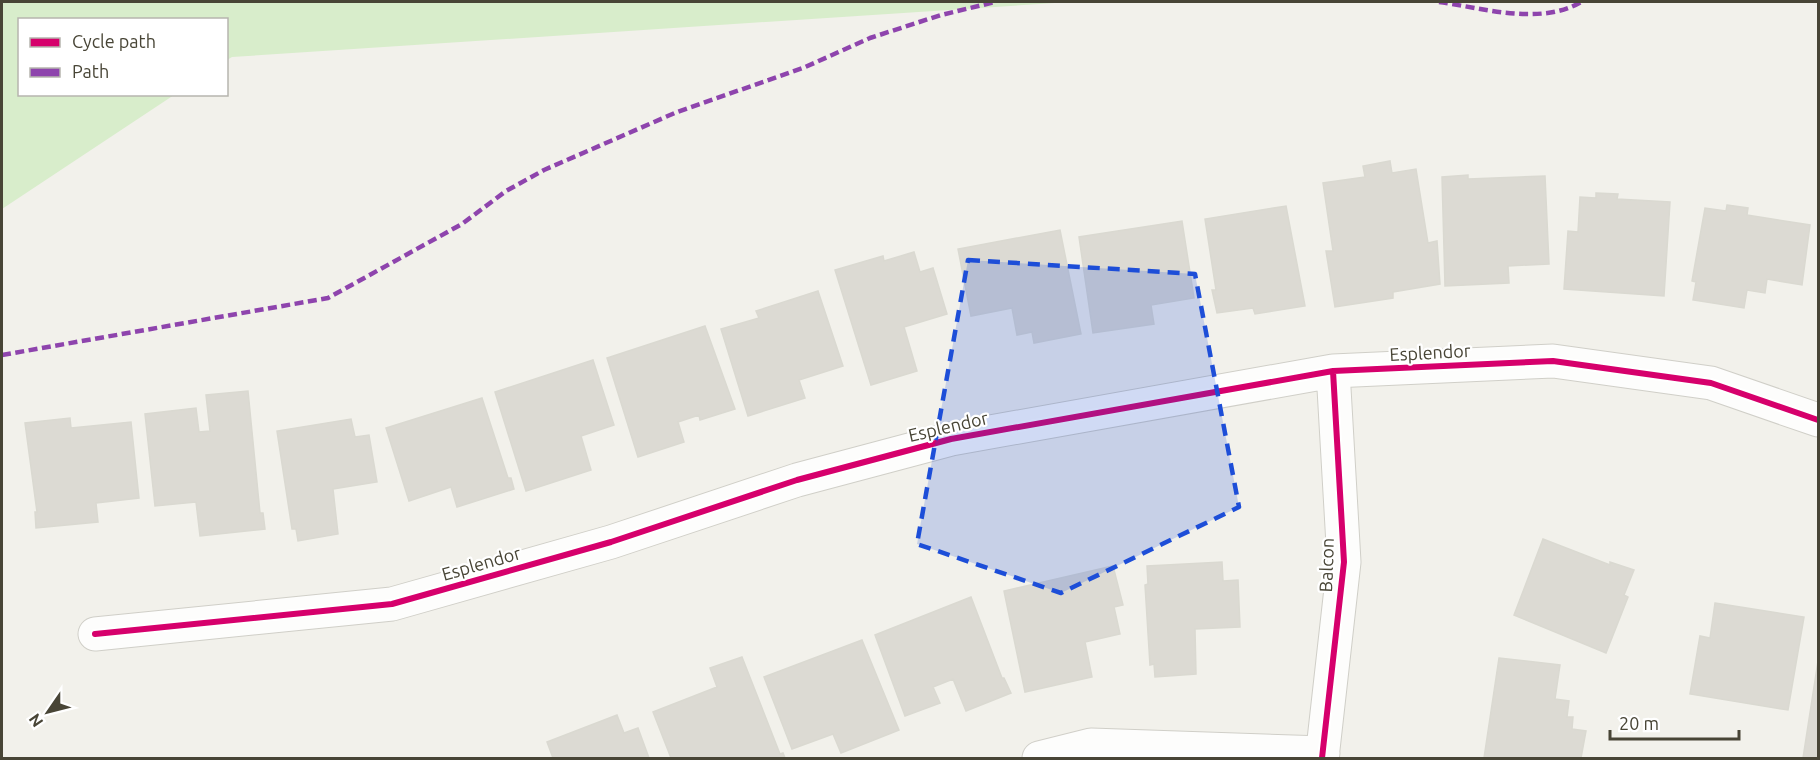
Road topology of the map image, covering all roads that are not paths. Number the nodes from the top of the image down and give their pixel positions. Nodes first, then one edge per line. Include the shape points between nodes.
1 (1333, 371) junction
2 (1818, 420) edge
3 (95, 634) dead end
4 (1322, 756) edge
5 (1039, 759) edge

1 - 2 street, Esplendor via 1553,361 1711,383
1 - 3 street, Esplendor via 951,439 797,480 611,542 392,604
1 - 4 street, Balcon via 1344,562
4 - 5 street via 1091,745

